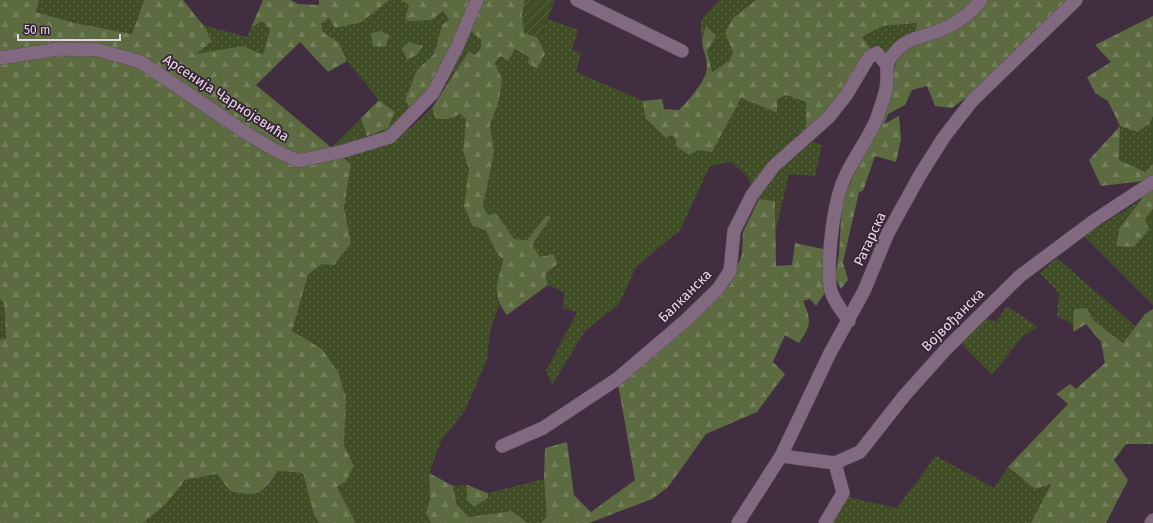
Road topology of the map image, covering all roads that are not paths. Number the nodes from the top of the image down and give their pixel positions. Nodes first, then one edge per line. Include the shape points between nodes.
1 (477, 0) edge
2 (577, 0) edge
3 (981, 0) edge
4 (1076, 0) edge
5 (682, 51) dead end
6 (0, 58) edge
7 (886, 64) junction
8 (1153, 182) edge
9 (849, 321) junction
10 (502, 446) dead end
11 (781, 456) junction
12 (835, 463) junction
13 (1153, 520) edge
14 (738, 523) edge
15 (825, 523) edge
16 (1151, 523) edge

1 - 6 street, Арсенија Чарнојевића via 457,47 433,93 396,131 390,136 350,149 298,161 246,133 141,62 98,50 59,49
2 - 5 street
3 - 7 street via 953,26 913,38 900,47
4 - 9 street, Ратарска via 972,101 944,137 888,233
7 - 9 street via 886,88 876,120 843,181 836,207 830,256 830,288 838,306
7 - 10 street, Балканска via 877,53 869,57 847,94 829,117 774,166 752,195 734,230 730,271 718,289 617,379 543,428
8 - 12 street, Војвођанска via 1095,220 1020,276 947,348 904,396 860,452
9 - 11 street, Ратарска via 830,353
11 - 12 street
11 - 14 street, Ратарска
12 - 15 street via 843,493
13 - 16 street

